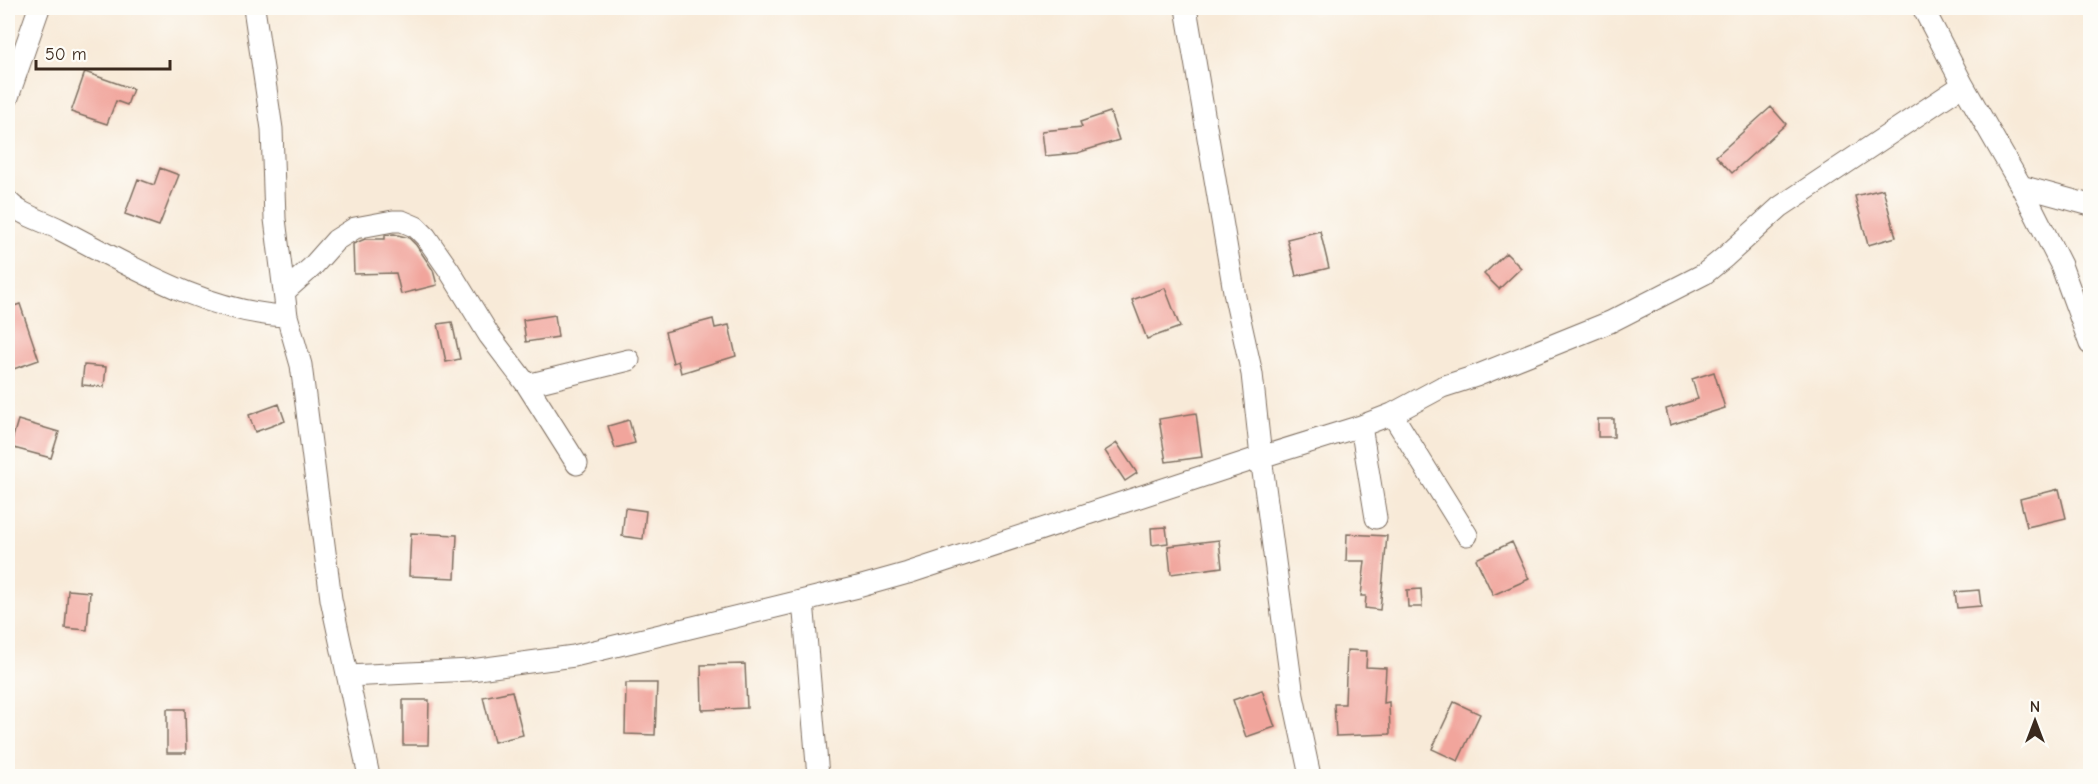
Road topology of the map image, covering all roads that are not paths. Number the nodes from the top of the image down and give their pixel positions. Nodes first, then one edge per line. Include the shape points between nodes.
1 (39, 8) edge
2 (254, 8) edge
3 (1186, 8) edge
4 (1923, 8) edge
5 (1963, 85) junction
6 (8, 98) edge
7 (2021, 186) junction
8 (2091, 205) edge
9 (10, 208) edge
10 (284, 292) junction
11 (287, 316) junction
12 (2091, 344) edge
13 (629, 360) dead end
14 (526, 385) junction
15 (1392, 414) junction
16 (1361, 426) junction
17 (1261, 457) junction
18 (577, 464) dead end
19 (1376, 518) dead end
20 (1467, 535) dead end
21 (803, 601) junction
22 (348, 676) junction
23 (369, 777) edge
24 (818, 777) edge
25 (1310, 777) edge

1 - 6 street
2 - 10 street via 272,129 275,219
3 - 17 street via 1234,297 1252,374
4 - 5 street
5 - 7 street
5 - 15 street via 1780,207 1704,273 1610,322 1442,387
7 - 8 street
7 - 12 street via 2061,265
9 - 11 street via 202,298 265,315
10 - 11 street
10 - 14 street via 336,240 355,228 402,221 426,237
11 - 22 street via 301,365 331,599
13 - 14 street
14 - 18 street
15 - 16 street
15 - 20 street
16 - 17 street
16 - 19 street
17 - 21 street via 908,573
17 - 25 street via 1293,696
21 - 22 street via 574,656 471,670
21 - 24 street
22 - 23 street

